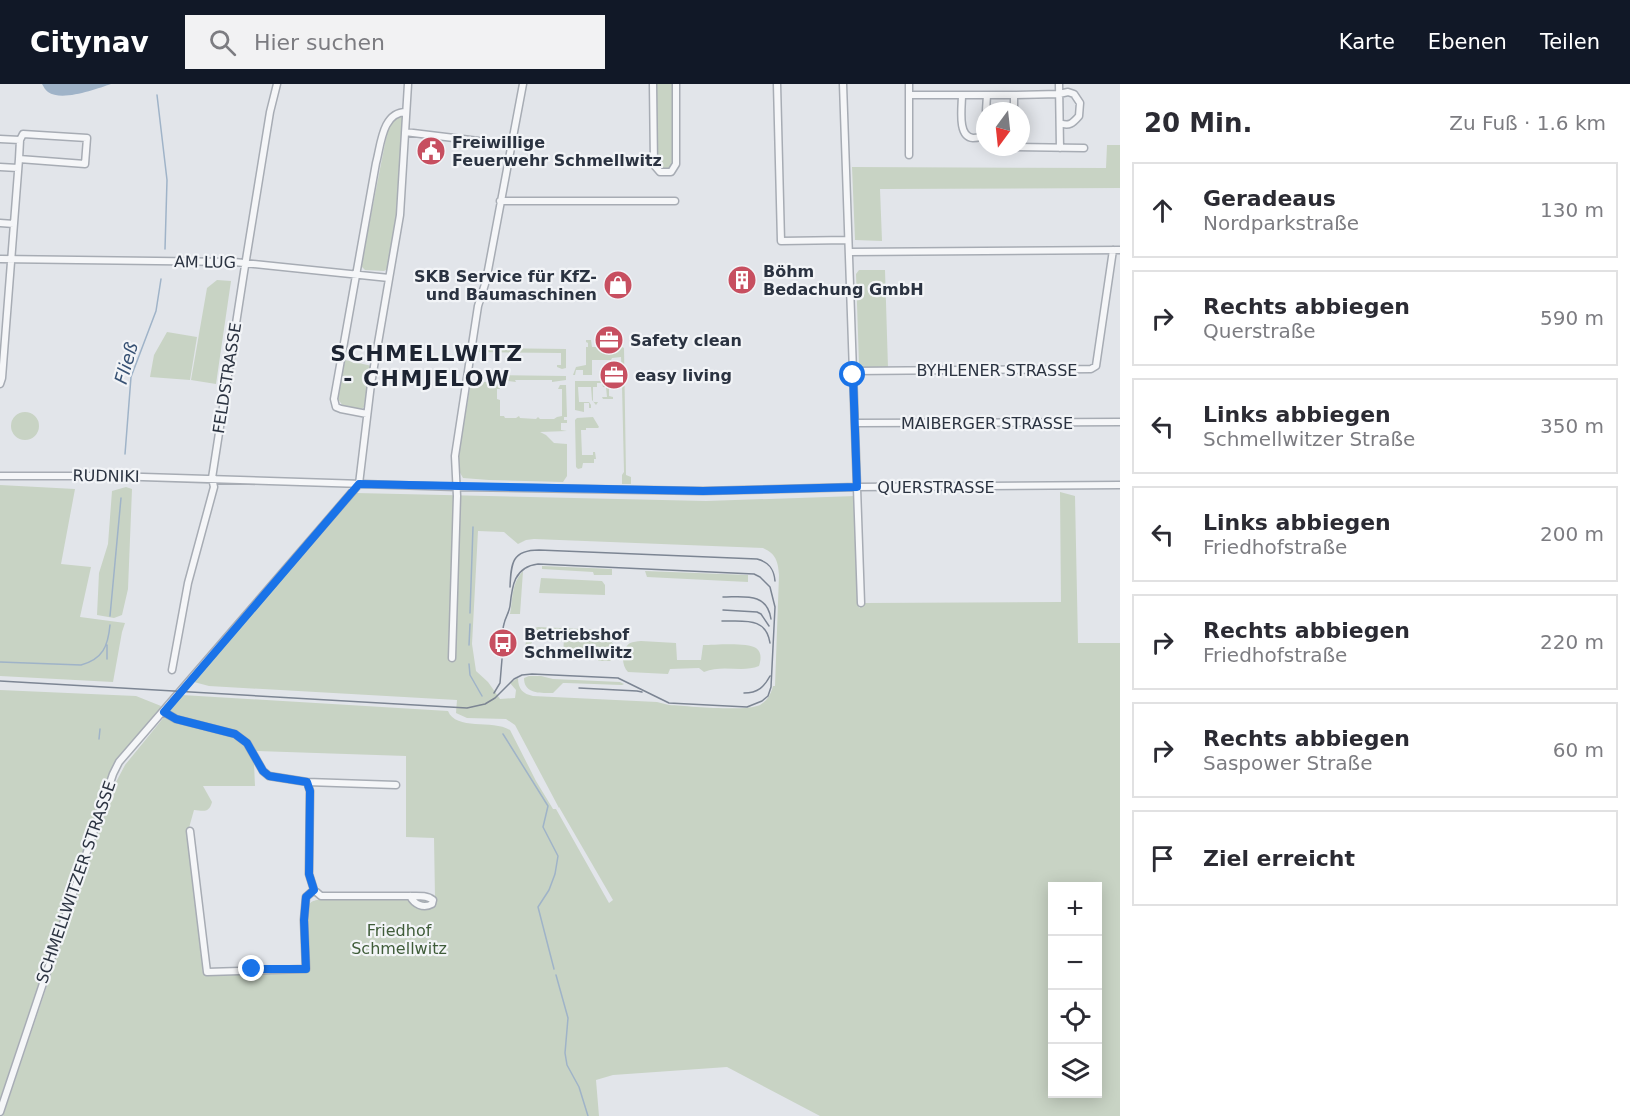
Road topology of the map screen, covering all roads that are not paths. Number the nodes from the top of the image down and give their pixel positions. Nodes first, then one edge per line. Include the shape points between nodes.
1 (277, 84) edge
2 (408, 84) edge
3 (523, 84) edge
4 (653, 84) edge
5 (676, 84) edge
6 (777, 84) edge
7 (843, 84) edge
8 (909, 84) edge
9 (1059, 84) edge
10 (1059, 94) junction
11 (909, 95) junction
12 (962, 95) junction
13 (987, 95) junction
14 (1014, 95) junction
15 (987, 102) edge
16 (1014, 102) edge
17 (406, 112) junction
18 (1060, 123) junction
19 (405, 132) junction
20 (976, 138) edge
21 (0, 139) edge
22 (20, 140) junction
23 (511, 145) junction
24 (1030, 147) edge
25 (1060, 148) junction
26 (1084, 148) dead end
27 (909, 155) dead end
28 (18, 159) junction
29 (0, 167) edge
30 (18, 168) junction
31 (500, 201) junction
32 (675, 201) dead end
33 (0, 223) edge
34 (14, 224) junction
35 (848, 240) junction
36 (1116, 250) edge
37 (849, 252) junction
38 (0, 259) edge
39 (11, 259) junction
40 (245, 263) junction
41 (358, 274) junction
42 (389, 278) junction
43 (853, 371) junction
44 (0, 384) edge
45 (367, 414) junction
46 (1120, 422) edge
47 (855, 423) junction
48 (0, 476) edge
49 (212, 478) junction
50 (359, 484) junction
51 (1120, 485) edge
52 (456, 486) junction
53 (857, 487) junction
54 (861, 603) dead end
55 (452, 658) dead end
56 (172, 670) dead end
57 (164, 712) junction
58 (307, 782) junction
59 (396, 784) dead end
60 (190, 831) dead end
61 (314, 890) junction
62 (410, 896) dead end
63 (0, 1112) edge

1 - 40 street, FELDSTRASSE
2 - 17 street
3 - 23 street
4 - 5 street via 654,165 660,172 671,172 676,164
6 - 35 street via 781,241
7 - 35 street
8 - 11 street
9 - 10 street
10 - 14 street
10 - 18 street
10 - 18 street via 1074,94 1080,103 1079,116 1070,125
11 - 12 street
11 - 27 street
12 - 13 street
12 - 20 street via 962,129 968,137
13 - 14 street
13 - 15 street
14 - 16 street
17 - 19 street
17 - 41 street via 399,112 385,125
18 - 25 street
19 - 23 street
19 - 42 street via 400,215
21 - 22 street
22 - 28 street
22 - 28 street via 23,134 87,138 85,164
23 - 31 street
24 - 25 street
25 - 26 street
28 - 30 street
29 - 30 street
30 - 34 street
31 - 32 street
31 - 52 street via 478,306 455,456
33 - 34 street
34 - 39 street
35 - 37 street
36 - 37 street
36 - 43 street, BYHLENER STRASSE via 1096,366 1091,369
37 - 43 street
38 - 39 street, AM LUG
39 - 40 street, AM LUG
39 - 44 street
40 - 41 street, AM LUG
40 - 49 street, FELDSTRASSE
41 - 42 street, AM LUG
41 - 45 street via 334,403 341,409
42 - 45 street
43 - 47 street
45 - 50 street
46 - 47 street, MAIBERGER STRASSE
47 - 53 street
48 - 49 street, RUDNIKI
49 - 50 street, QUERSTRASSE
49 - 56 street, FELDSTRASSE via 214,487 188,583
50 - 52 street, QUERSTRASSE
50 - 57 street, SCHMELLWITZER STRASSE
51 - 53 street, QUERSTRASSE
52 - 53 street, QUERSTRASSE via 703,491
52 - 55 street
53 - 54 street
57 - 58 street via 176,719 235,734 247,743 269,776
57 - 63 street, SCHMELLWITZER STRASSE via 113,774
58 - 59 street
58 - 61 street via 309,874
60 - 61 street via 207,972 306,969 306,897
61 - 62 street via 321,896

